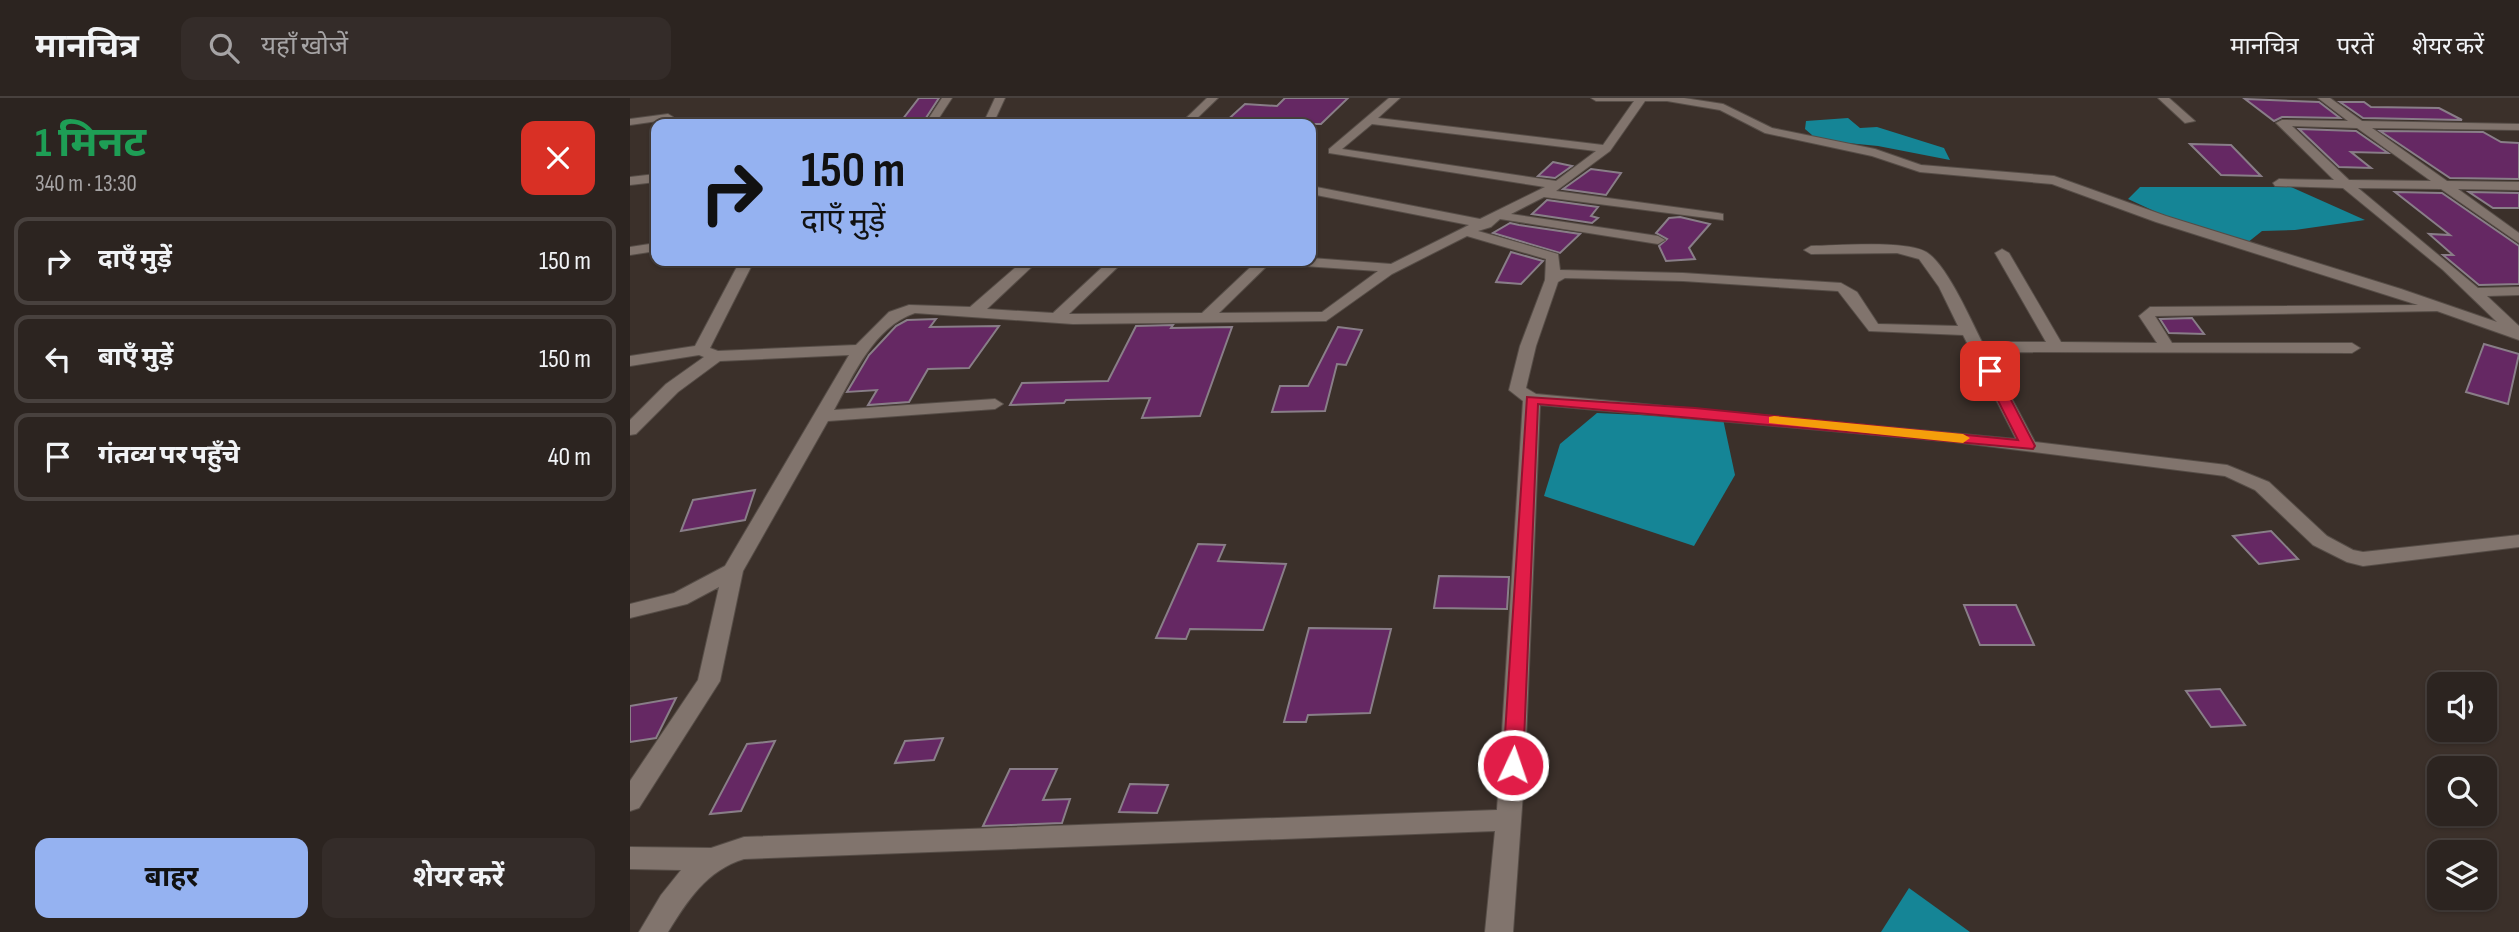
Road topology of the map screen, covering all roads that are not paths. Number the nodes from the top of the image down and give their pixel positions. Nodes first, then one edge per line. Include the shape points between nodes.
1 (947, 98) edge
2 (1000, 98) edge
3 (1213, 98) edge
4 (1395, 98) edge
5 (1596, 98) edge
6 (2163, 98) edge
7 (2323, 98) edge
8 (1675, 99) edge
9 (1640, 100) edge
10 (668, 117) dead end
11 (651, 119) edge
12 (653, 119) edge
13 (933, 119) edge
14 (990, 119) edge
15 (1190, 119) edge
16 (1369, 120) junction
17 (2189, 121) dead end
18 (630, 122) edge
19 (2359, 124) junction
20 (2519, 127) edge
21 (1606, 149) junction
22 (651, 179) edge
23 (630, 181) edge
24 (2279, 183) dead end
25 (2344, 183) junction
26 (1558, 185) junction
27 (2446, 186) junction
28 (2519, 186) edge
29 (1316, 191) edge
30 (1543, 193) junction
31 (1502, 216) junction
32 (1718, 217) dead end
33 (2498, 223) junction
34 (2519, 223) edge
35 (1486, 224) junction
36 (1468, 232) junction
37 (2519, 239) edge
38 (1658, 240) dead end
39 (651, 248) edge
40 (1811, 250) dead end
41 (630, 251) edge
42 (2002, 253) dead end
43 (1316, 263) edge
44 (745, 266) edge
45 (1025, 266) edge
46 (1112, 266) edge
47 (1260, 266) edge
48 (1394, 268) junction
49 (1552, 280) junction
50 (2519, 291) edge
51 (2474, 292) junction
52 (2443, 309) junction
53 (975, 311) junction
54 (1206, 317) junction
55 (1056, 318) junction
56 (2519, 335) edge
57 (1973, 339) junction
58 (2056, 347) junction
59 (2168, 348) junction
60 (2352, 348) dead end
61 (860, 350) junction
62 (708, 353) junction
63 (630, 360) edge
64 (1532, 400) junction
65 (995, 404) dead end
66 (823, 416) junction
67 (630, 430) edge
68 (2028, 446) junction
69 (2519, 541) edge
70 (733, 571) junction
71 (630, 611) edge
72 (630, 801) edge
73 (1508, 820) junction
74 (630, 858) edge
75 (710, 859) junction
76 (653, 932) edge
77 (1499, 932) edge

1 - 13 street
2 - 14 street
3 - 15 street
4 - 16 street
5 - 9 street
6 - 17 street
7 - 19 street
8 - 9 street
8 - 52 street via 1723,107 1769,131 1875,153 1920,168 2054,180
9 - 21 street
10 - 12 street
11 - 18 street
16 - 21 street
16 - 26 street via 1333,151
19 - 20 street
19 - 25 street via 2281,124
19 - 27 street
21 - 26 street
22 - 23 street
24 - 25 street
25 - 27 street
25 - 51 street
26 - 30 street
27 - 28 street
27 - 33 street
29 - 35 street
30 - 31 street
30 - 32 street
31 - 35 street
31 - 38 street
33 - 34 street
33 - 37 street
35 - 36 street
36 - 48 street
36 - 49 street via 1553,257
39 - 41 street
40 - 57 street via 1898,249 1924,256
42 - 58 street
43 - 48 street
44 - 62 street
45 - 53 street
46 - 55 street
47 - 54 street
48 - 54 street via 1326,316
49 - 57 street via 1573,274 1828,285 1849,290 1861,318 1874,328
49 - 64 street via 1516,384 1523,396
50 - 51 street
51 - 56 street
52 - 56 street
52 - 59 street via 2150,312 2147,316
53 - 55 street
53 - 61 street via 901,311
54 - 55 street
57 - 58 street
57 - 68 street
58 - 59 street
59 - 60 street
61 - 62 street
61 - 66 street
62 - 63 street
62 - 67 street
64 - 68 street
64 - 73 street
65 - 66 street
66 - 70 street
68 - 69 street via 2189,464 2240,475 2264,487 2323,544 2348,558
70 - 71 street via 680,599
70 - 72 street via 709,681
73 - 75 street via 758,847
73 - 77 street
74 - 75 street
75 - 76 street via 692,876

